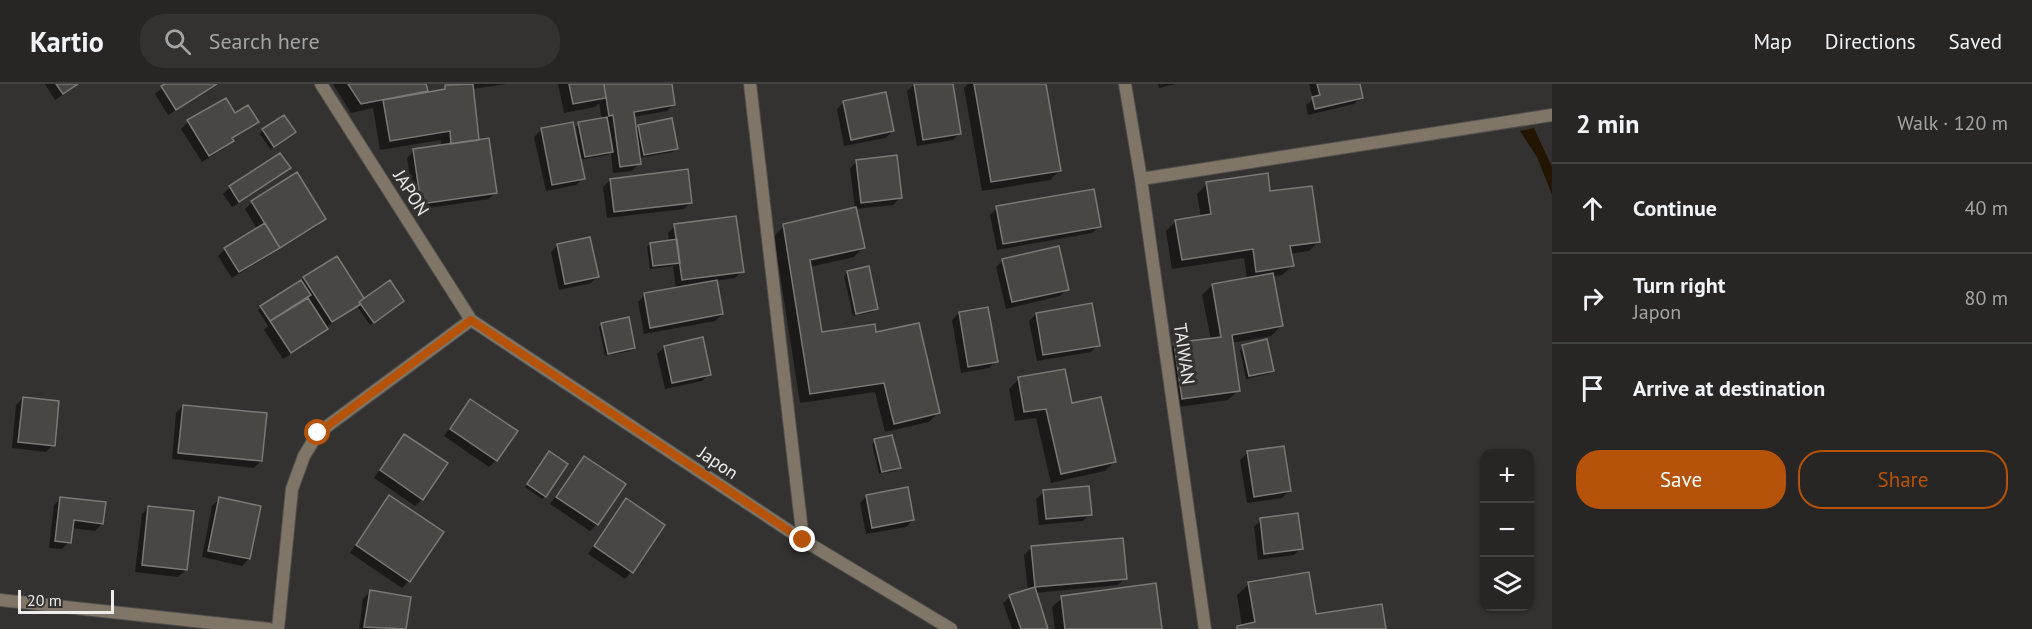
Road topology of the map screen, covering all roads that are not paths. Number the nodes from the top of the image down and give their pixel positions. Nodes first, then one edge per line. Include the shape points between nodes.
1 (321, 84) edge
2 (750, 84) edge
3 (1125, 84) edge
4 (1552, 115) edge
5 (1141, 179) junction
6 (471, 320) junction
7 (803, 540) junction
8 (0, 600) edge
9 (269, 629) edge
10 (278, 629) edge
11 (951, 629) edge
12 (1205, 629) edge

1 - 6 street, JAPON
2 - 7 street
3 - 5 street, TAIWAN
4 - 5 street
5 - 12 street, TAIWAN
6 - 7 street, Japon
6 - 10 street via 318,433 304,456 292,489
7 - 11 street, Japon
8 - 9 street

